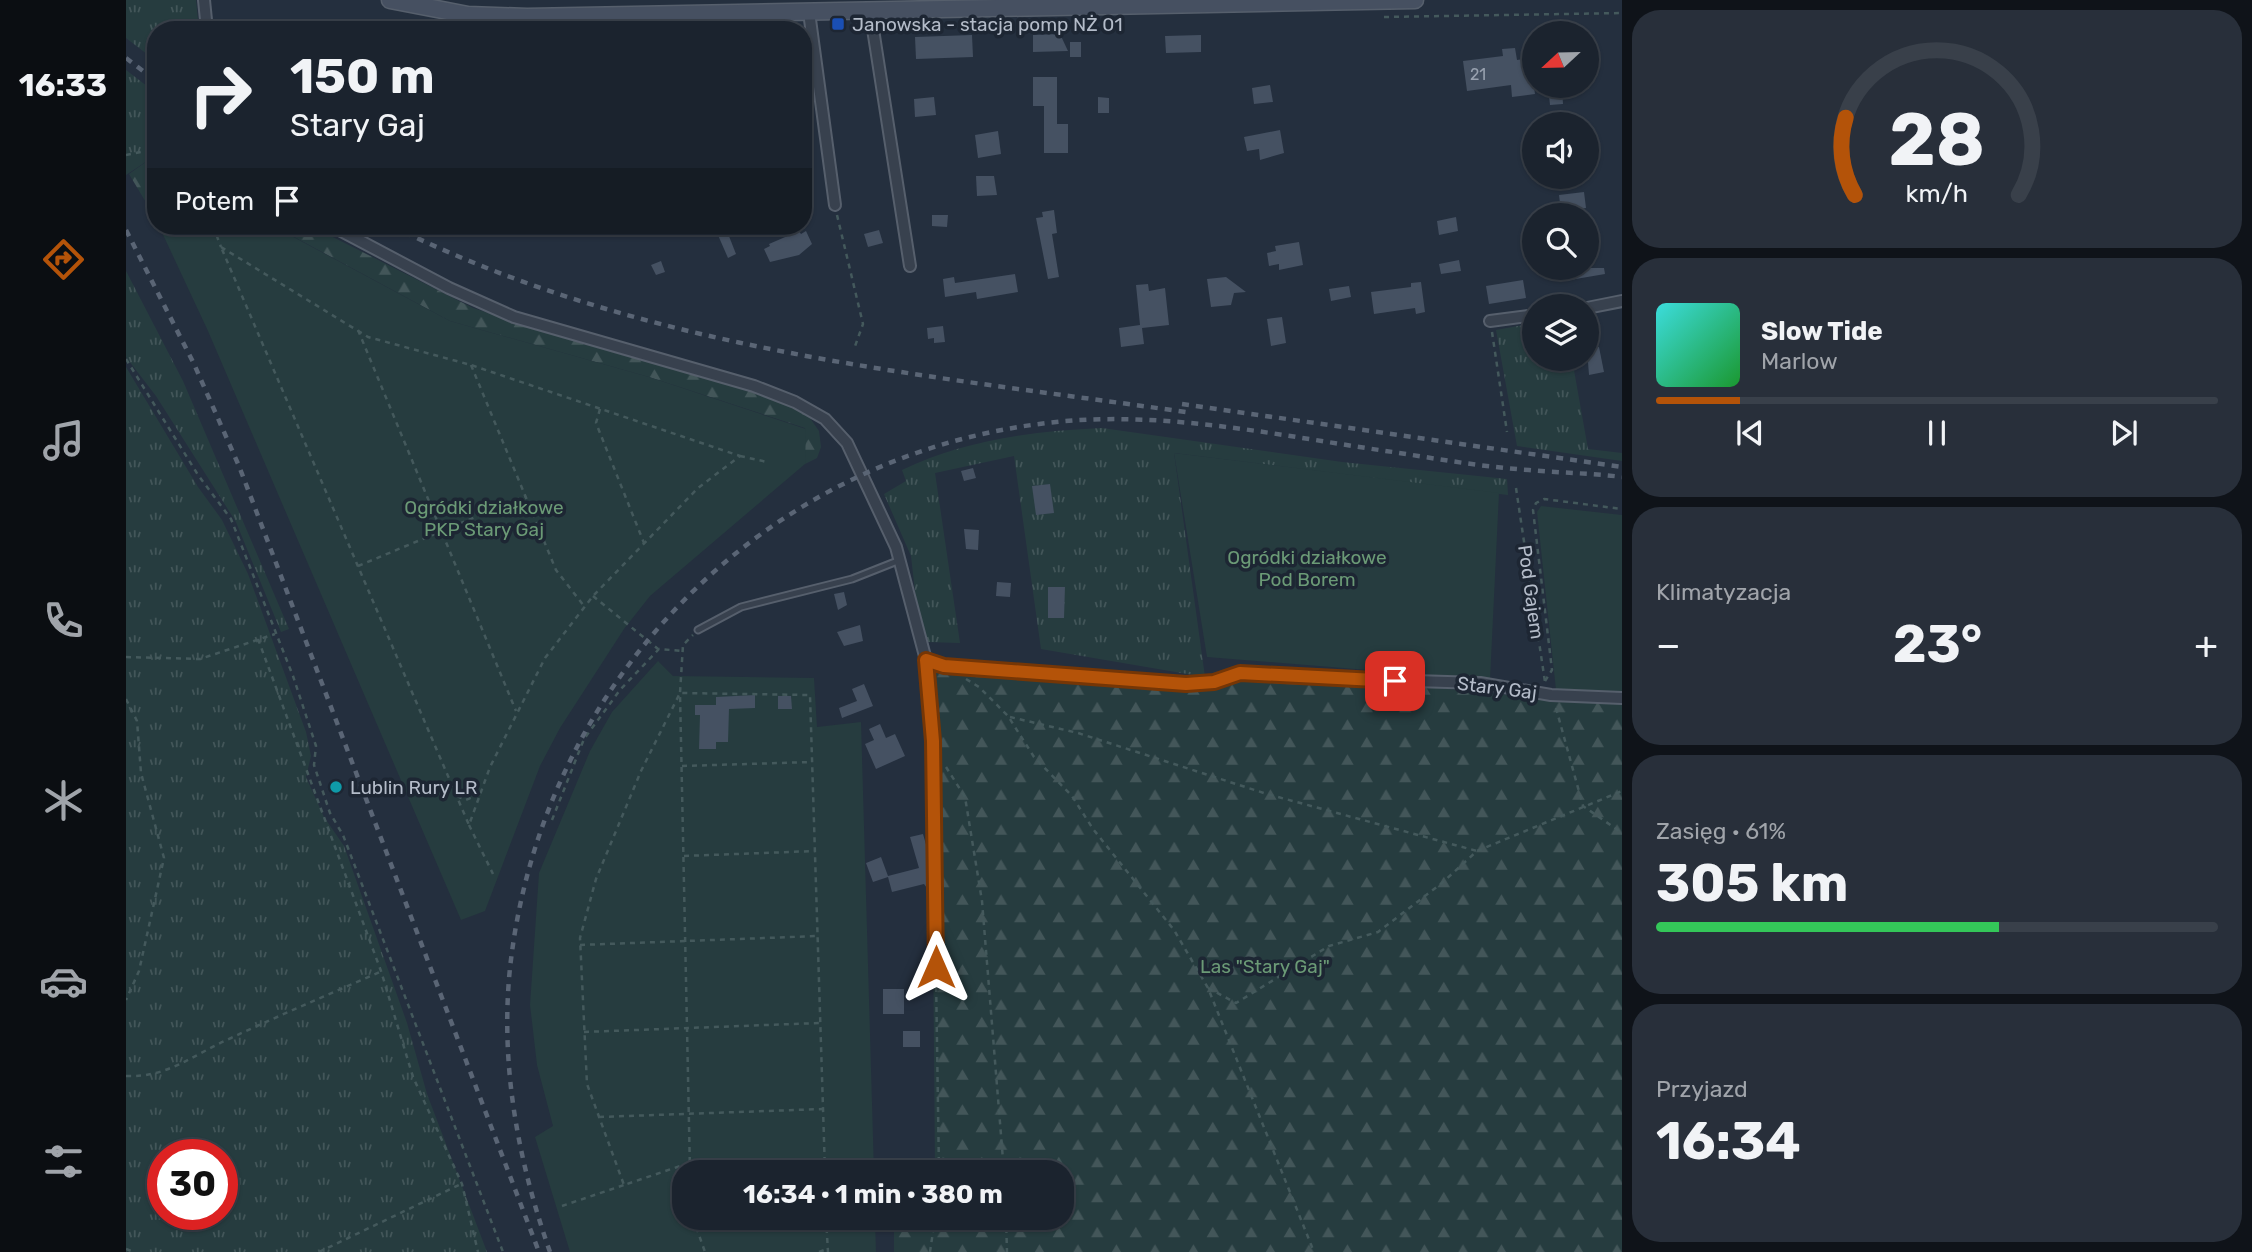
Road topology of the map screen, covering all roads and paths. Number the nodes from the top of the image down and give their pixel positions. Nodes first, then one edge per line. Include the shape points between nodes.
1 (204, 0) edge
2 (390, 0) edge
3 (1415, 0) edge
4 (849, 5) edge
5 (783, 6) edge
6 (870, 10) junction
7 (809, 12) junction
8 (1622, 13) edge
9 (1377, 17) dead end
10 (206, 21) edge
11 (810, 21) edge
12 (812, 34) edge
13 (147, 151) edge
14 (126, 155) edge
15 (835, 205) joint
16 (216, 235) edge
17 (349, 235) edge
18 (221, 247) junction
19 (910, 266) dead end
20 (1622, 301) edge
21 (1599, 306) edge
22 (1522, 317) edge
23 (1490, 321) joint
24 (358, 330) junction
25 (854, 349) dead end
26 (126, 359) edge
27 (471, 365) junction
28 (600, 409) junction
29 (1507, 432) dead end
30 (740, 456) junction
31 (767, 462) dead end
32 (1516, 488) dead end
33 (526, 496) junction
34 (1622, 509) edge
35 (441, 531) junction
36 (645, 543) junction
37 (900, 560) junction
38 (358, 566) junction
39 (593, 596) junction
40 (584, 606) junction
41 (698, 631) joint
42 (275, 634) junction
43 (258, 639) junction
44 (659, 649) junction
45 (682, 651) junction
46 (126, 657) edge
47 (926, 660) junction
48 (944, 666) junction
49 (1545, 681) junction
50 (680, 693) junction
51 (1551, 695) junction
52 (1622, 698) edge
53 (126, 699) edge
54 (516, 711) junction
55 (1008, 716) junction
56 (933, 752) junction
57 (812, 762) junction
58 (682, 766) junction
59 (1622, 791) edge
60 (480, 794) junction
61 (456, 796) junction
62 (1583, 806) junction
63 (552, 820) dead end
64 (469, 825) junction
65 (1622, 833) edge
66 (815, 851) junction
67 (1477, 851) junction
68 (684, 856) junction
69 (493, 874) dead end
70 (818, 936) junction
71 (685, 940) junction
72 (580, 945) junction
73 (936, 967) joint
74 (381, 971) junction
75 (1208, 988) junction
76 (126, 1000) edge
77 (820, 1023) junction
78 (687, 1026) junction
79 (584, 1032) junction
80 (126, 1076) edge
81 (823, 1109) junction
82 (689, 1114) junction
83 (599, 1117) junction
84 (690, 1160) edge
85 (825, 1160) edge
86 (939, 1160) edge
87 (1003, 1160) edge
88 (672, 1169) edge
89 (463, 1184) junction
90 (624, 1185) junction
91 (562, 1206) dead end
92 (697, 1230) edge
93 (827, 1230) edge
94 (933, 1230) edge
95 (1006, 1230) edge
96 (126, 1249) edge
97 (827, 1250) edge
98 (704, 1251) edge
99 (134, 1252) edge
100 (319, 1252) edge
101 (478, 1252) edge
102 (503, 1252) edge
103 (696, 1252) edge
104 (819, 1252) edge
105 (930, 1252) edge
106 (1007, 1252) edge
107 (1314, 1252) edge

1 - 10 street
2 - 5 street via 496,17
3 - 6 street
4 - 6 street
4 - 7 street
5 - 7 street
6 - 19 street
7 - 11 street
8 - 9 path
12 - 15 street
13 - 14 path
15 - 25 path via 863,324
16 - 18 path
17 - 37 street via 514,317 754,386 809,409 839,432 855,455
18 - 24 path
18 - 38 path
20 - 21 street
22 - 23 street
23 - 29 path
24 - 27 path via 368,337
24 - 35 path
26 - 42 path via 231,519
27 - 28 path
27 - 33 path
28 - 30 path
28 - 36 path via 596,423
30 - 31 path
30 - 36 path via 698,488
32 - 49 path, Pod Gajem
33 - 35 path
33 - 40 path via 556,570
34 - 49 path via 1544,499 1536,503 1534,524 1552,670
35 - 38 path
35 - 54 path
36 - 39 path
37 - 41 lane via 852,579 741,607
37 - 47 street
38 - 61 path
39 - 40 path
39 - 44 path
40 - 54 path via 545,658
41 - 45 path
42 - 43 path
42 - 102 path via 316,746 314,765 330,813 343,835
43 - 46 path via 200,659
43 - 74 path
44 - 45 path
44 - 63 path via 620,690 584,739
45 - 50 path
47 - 48 street, Stary Gaj
47 - 56 street
48 - 51 street, Stary Gaj via 1186,684 1214,682 1240,673 1480,683
48 - 55 path via 979,687
49 - 51 path, Pod Gajem
50 - 57 path via 810,695
50 - 58 path
50 - 72 path via 596,879
51 - 52 street, Stary Gaj
51 - 62 path, Pod Gajem
53 - 76 path via 137,721 141,773 164,858 139,971
54 - 60 path
55 - 67 path
55 - 75 path via 1034,757 1072,796 1174,930
56 - 73 street
56 - 87 path via 965,797 982,901
57 - 58 path
57 - 66 path
58 - 68 path
59 - 62 path
60 - 61 path via 466,800
60 - 64 path
61 - 64 path
62 - 65 path
62 - 67 path
64 - 69 path
66 - 68 path
66 - 70 path
67 - 75 path via 1378,932 1329,946 1236,1003
68 - 71 path
70 - 71 path
70 - 77 path
71 - 72 path
71 - 78 path
72 - 79 path
73 - 86 path
74 - 80 path via 170,1070
74 - 89 path via 413,1077
75 - 107 path
77 - 78 path
77 - 81 path
78 - 79 path
78 - 82 path
79 - 83 path via 587,1084
81 - 82 path
81 - 85 path
82 - 83 path
82 - 84 path
83 - 90 path
88 - 90 path
89 - 100 path
89 - 101 path
90 - 91 path
92 - 98 path
93 - 97 path
94 - 105 path
95 - 106 path
96 - 99 path
97 - 104 path
98 - 103 path

